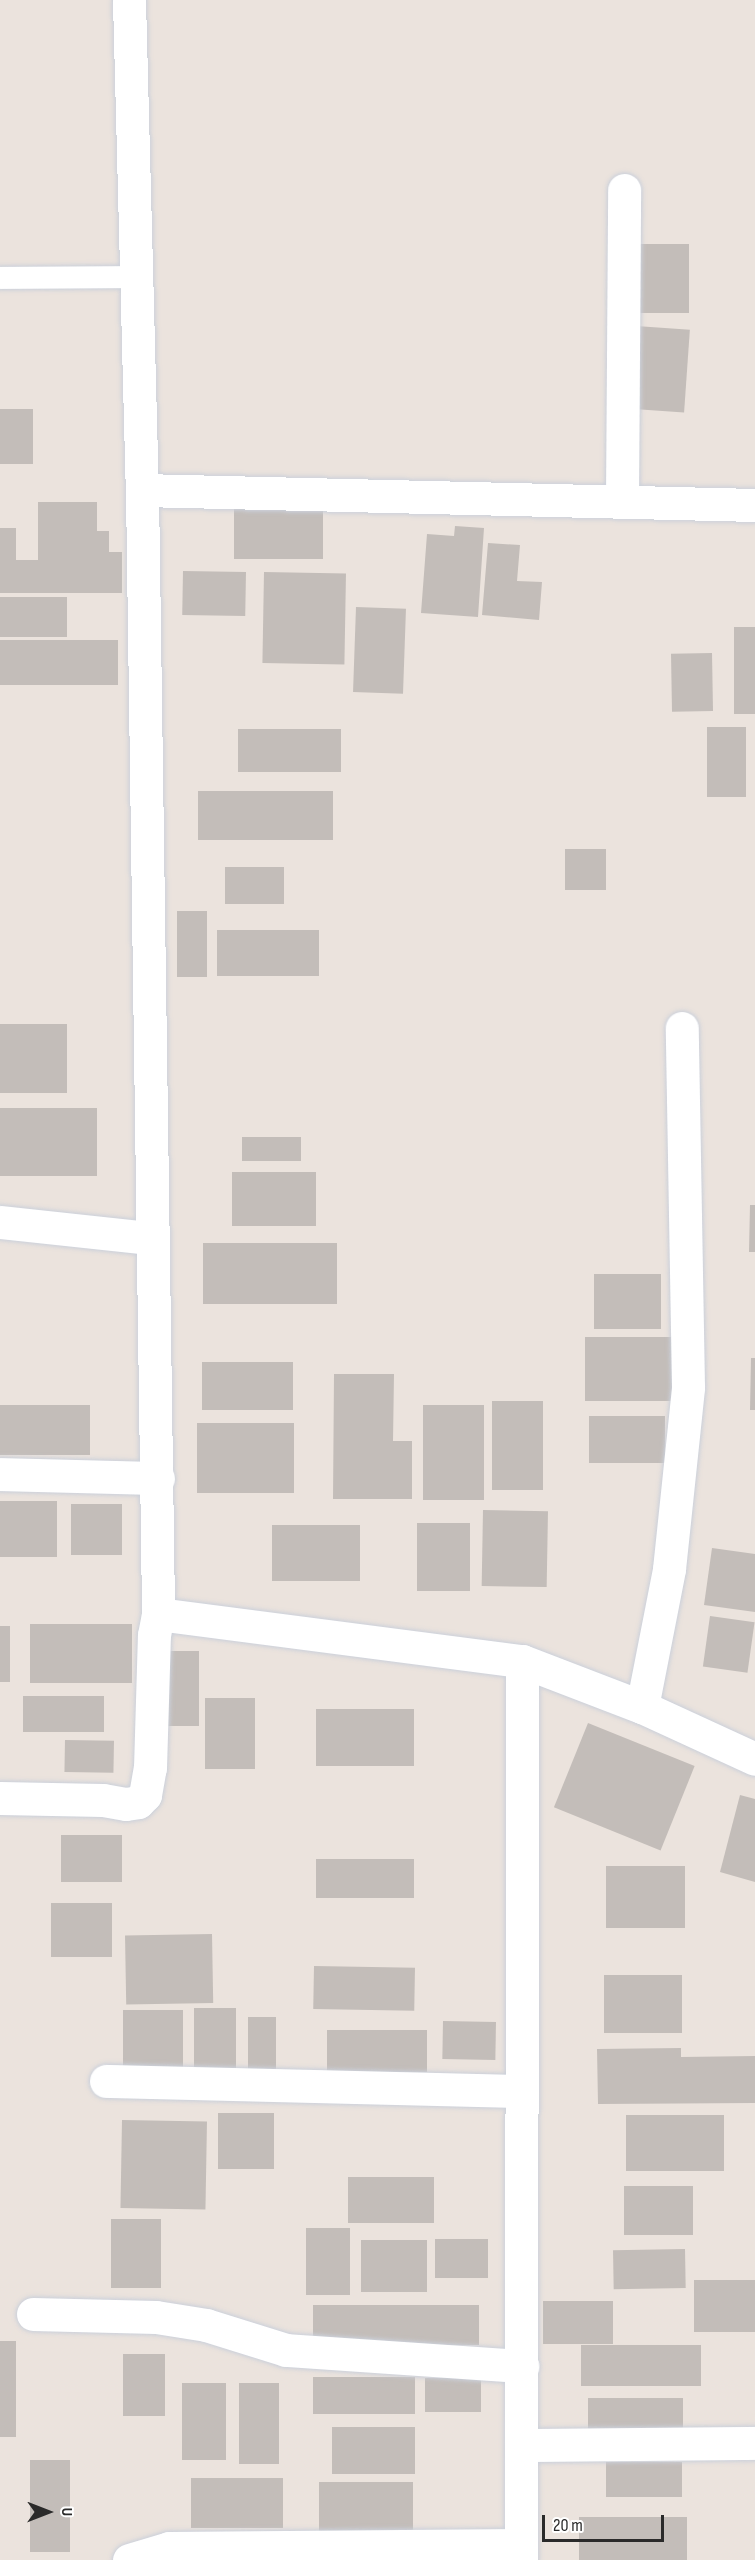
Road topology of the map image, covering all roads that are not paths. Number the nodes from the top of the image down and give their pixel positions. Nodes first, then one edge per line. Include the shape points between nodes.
1 (129, 0) edge
2 (624, 190) dead end
3 (135, 277) junction
4 (0, 278) edge
5 (142, 490) junction
6 (622, 500) junction
7 (755, 505) edge
8 (682, 1028) dead end
9 (0, 1222) edge
10 (150, 1238) junction
11 (0, 1473) edge
12 (158, 1478) junction
13 (158, 1614) junction
14 (522, 1661) junction
15 (642, 1707) junction
16 (755, 1759) edge
17 (0, 1798) edge
18 (105, 2081) dead end
19 (522, 2091) junction
20 (33, 2314) dead end
21 (522, 2366) junction
22 (755, 2443) edge
23 (521, 2445) junction
24 (521, 2553) edge
25 (129, 2560) edge

1 - 3 street
2 - 6 street
3 - 4 lane
3 - 5 street
5 - 6 street
5 - 10 street
6 - 7 street
8 - 15 street via 688,1387 669,1569
9 - 10 street
10 - 12 street
11 - 12 street
12 - 13 street
13 - 14 street
13 - 17 street via 145,1795 138,1802 126,1804
14 - 15 street
14 - 19 street
15 - 16 street
18 - 19 street
19 - 21 street
20 - 21 street via 156,2317 206,2325 286,2350
21 - 23 street
22 - 23 street
23 - 24 street
24 - 25 street via 169,2548

